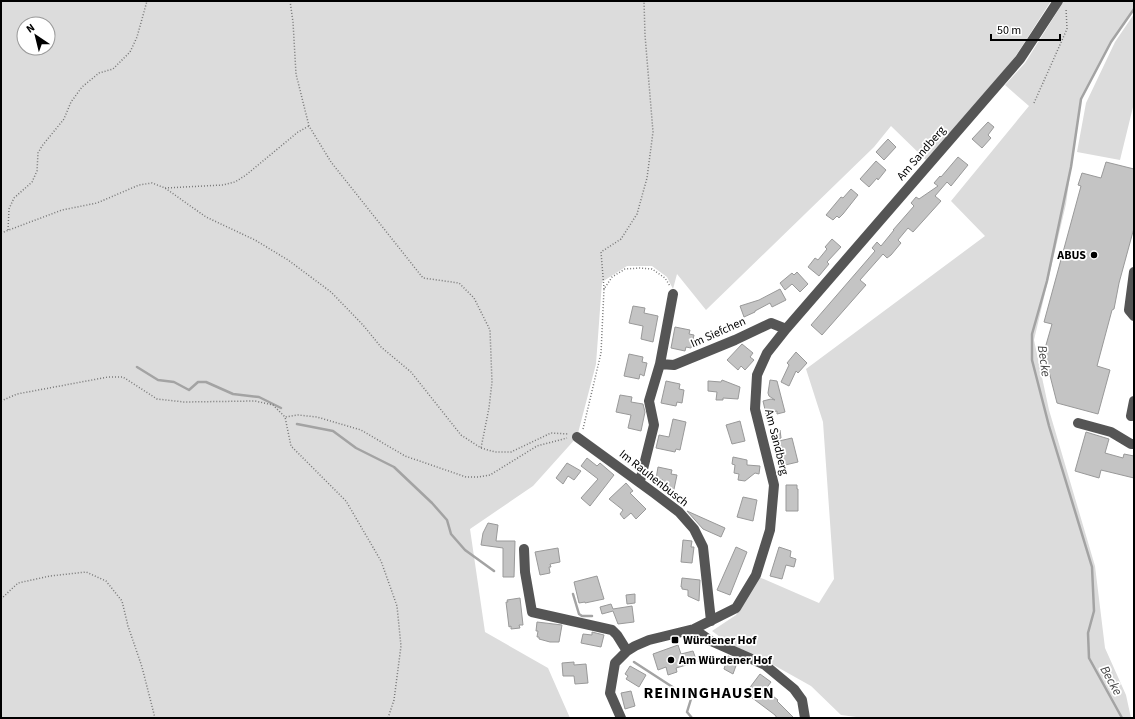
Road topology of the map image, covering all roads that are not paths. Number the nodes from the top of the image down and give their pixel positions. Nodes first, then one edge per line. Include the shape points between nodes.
1 (1062, 4) edge
2 (1134, 279) edge
3 (673, 294) road end
4 (1132, 303) edge
5 (1134, 316) edge
6 (786, 329) junction
7 (660, 364) junction
8 (1134, 401) edge
9 (1131, 416) dead end
10 (1078, 423) dead end
11 (579, 438) road end
12 (1132, 444) edge
13 (640, 482) junction
14 (524, 549) dead end
15 (711, 621) junction
16 (694, 629) junction
17 (627, 651) junction
18 (620, 718) edge
19 (806, 718) edge

1 - 6 street, Am Sandberg via 1020,59
2 - 4 street
3 - 7 street
4 - 5 street via 1129,310
6 - 7 street, Im Siefchen via 771,323 674,365
6 - 15 street, Am Sandberg via 767,353 757,375 755,409 774,485 770,530 756,575 736,608
7 - 13 street via 649,401 654,425
8 - 9 street
10 - 12 street via 1112,432
11 - 13 street, Im Rauhenbusch
13 - 15 street, Im Rauhenbusch via 679,512 694,529 703,547
14 - 17 street via 532,612 612,630
15 - 16 street, Am Sandberg
16 - 17 street, Am Sandberg via 649,640
16 - 19 street via 711,640 765,665 794,689 802,700
17 - 18 street, Am Sandberg via 615,663 610,693

